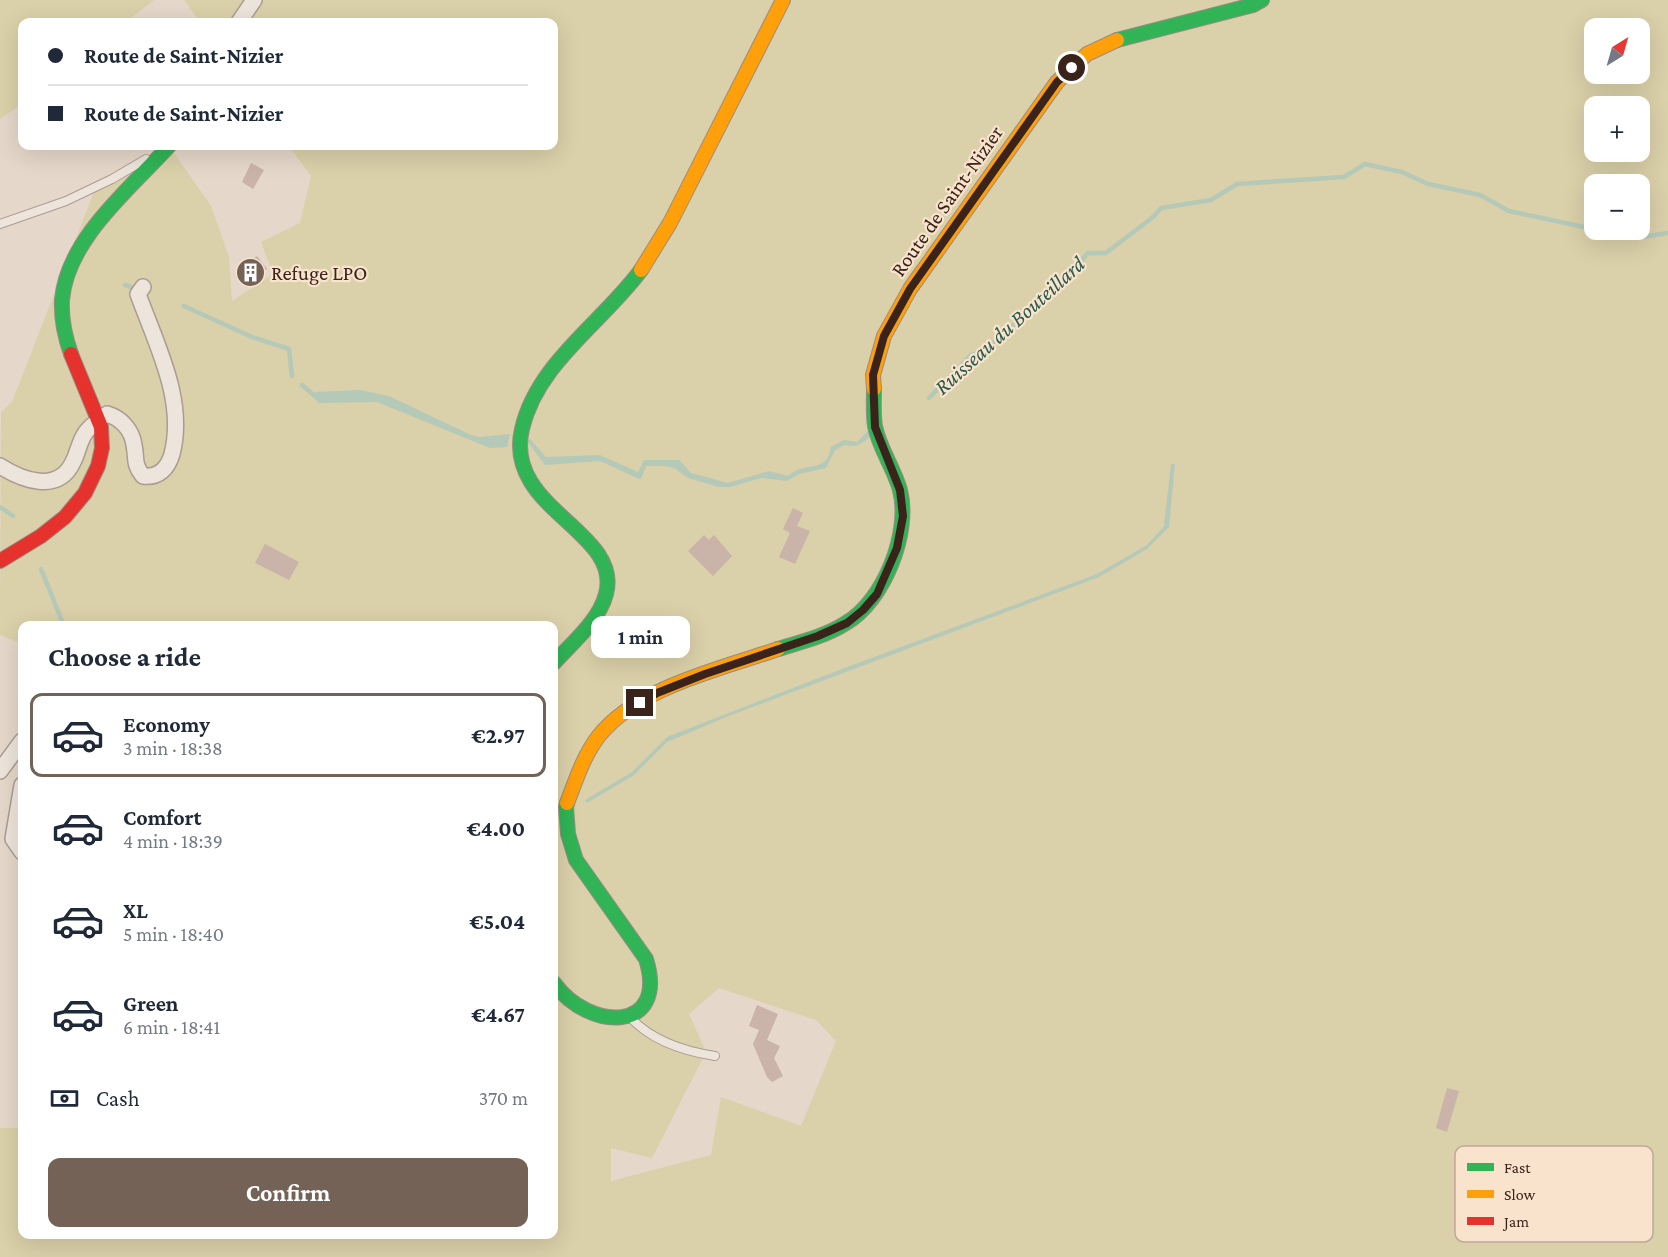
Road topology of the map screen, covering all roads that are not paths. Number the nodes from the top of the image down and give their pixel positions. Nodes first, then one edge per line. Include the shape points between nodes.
1 (254, 0) edge
2 (783, 0) edge
3 (1262, 0) edge
4 (242, 18) edge
5 (162, 150) edge
6 (165, 150) edge
7 (0, 224) edge
8 (144, 287) dead end
9 (99, 421) junction
10 (0, 466) edge
11 (0, 561) edge
12 (558, 658) edge
13 (18, 746) edge
14 (0, 771) edge
15 (18, 809) edge
16 (18, 846) edge
17 (558, 987) edge
18 (628, 1015) junction
19 (715, 1056) dead end

1 - 4 street
2 - 12 main road via 655,248 621,296 549,375 526,412 520,444 527,474 537,493 593,547 608,582 601,607
3 - 18 main road, Route de Saint-Nizier via 1123,37 1088,54 1057,82 910,289 884,336 873,375 875,427 900,490 903,516 897,548 877,594 863,610 847,623 818,636 657,693 624,712 599,736 583,761 566,807 573,852 651,970 647,1000
5 - 7 lane via 66,201
6 - 9 main road via 91,230 65,283 60,314 65,337
8 - 9 street via 138,294 175,406 176,431 170,463 163,472 143,476 123,422 107,414
9 - 10 street via 85,433 70,470 60,477 33,481
9 - 11 main road via 100,463 86,493 54,528
13 - 14 street
15 - 16 street via 13,839
17 - 18 main road via 574,1005 588,1013 609,1018
18 - 19 lane via 672,1046

